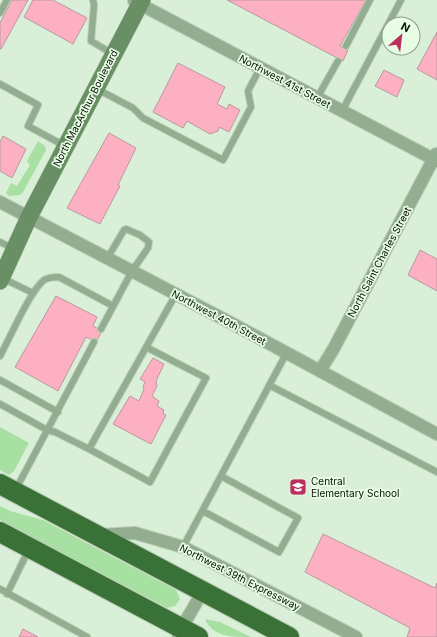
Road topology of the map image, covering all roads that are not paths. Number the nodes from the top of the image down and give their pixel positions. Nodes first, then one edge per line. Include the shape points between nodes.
1 (7, 0) edge
2 (370, 0) edge
3 (401, 0) edge
4 (138, 1) edge
5 (94, 3) edge
6 (0, 13) edge
7 (346, 46) dead end
8 (113, 54) junction
9 (338, 61) dead end
10 (260, 68) junction
11 (0, 84) edge
12 (95, 89) junction
13 (317, 98) junction
14 (342, 111) junction
15 (65, 146) junction
16 (436, 158) edge
17 (0, 202) edge
18 (29, 217) junction
19 (5, 244) edge
20 (107, 259) junction
21 (132, 271) junction
22 (1, 273) edge
23 (33, 293) junction
24 (176, 294) junction
25 (113, 306) junction
26 (101, 329) dead end
27 (94, 342) dead end
28 (146, 347) junction
29 (287, 352) junction
30 (0, 356) edge
31 (320, 372) junction
32 (0, 380) edge
33 (269, 385) junction
34 (0, 404) edge
35 (58, 412) junction
36 (47, 430) junction
37 (437, 434) edge
38 (89, 449) junction
39 (437, 472) edge
40 (221, 476) junction
41 (7, 488) edge
42 (203, 511) junction
43 (0, 532) edge
44 (96, 535) junction
45 (183, 547) junction
46 (30, 548) junction
47 (0, 589) edge
48 (203, 591) junction
49 (7, 594) junction
50 (185, 634) edge
51 (87, 637) edge
52 (289, 637) edge
53 (356, 637) edge

1 - 6 lane
2 - 7 lane
3 - 14 lane
4 - 8 main road, North MacArthur Boulevard
4 - 10 street, Northwest 41st Street
5 - 8 lane via 91,41
8 - 12 main road, North MacArthur Boulevard
9 - 13 lane
10 - 12 lane via 248,91 251,106 223,160 143,118 133,108
10 - 13 street, Northwest 41st Street
11 - 15 lane via 38,105 28,126
12 - 15 main road, North MacArthur Boulevard
13 - 14 street, Northwest 41st Street
14 - 16 street, Northwest 41st Street
15 - 18 main road, North MacArthur Boulevard
16 - 31 street, North Saint Charles Street
17 - 18 street, Northwest 40th Street
18 - 19 main road, North MacArthur Boulevard
18 - 20 street, Northwest 40th Street
18 - 22 main road, North MacArthur Boulevard
19 - 22 main road, North MacArthur Boulevard
20 - 21 street, Northwest 40th Street
20 - 21 lane via 124,230 130,230 146,239 149,244
21 - 24 street, Northwest 40th Street
21 - 25 lane
22 - 23 lane
23 - 25 lane via 49,277 59,277
23 - 30 lane
24 - 28 lane
24 - 29 street, Northwest 40th Street
25 - 26 lane
27 - 35 lane
28 - 38 lane
28 - 38 lane via 206,378 150,482
29 - 31 street, Northwest 40th Street
29 - 33 lane
31 - 37 street, Northwest 40th Street
32 - 35 lane
33 - 39 lane
33 - 40 lane
34 - 36 lane
35 - 36 lane
36 - 38 lane
36 - 41 lane
40 - 42 lane
40 - 42 lane via 298,518 280,552
41 - 44 highway
42 - 45 lane
43 - 46 highway
44 - 45 street, Northwest 39th Expressway via 135,533
44 - 48 highway
45 - 53 street, Northwest 39th Expressway
46 - 49 lane
46 - 50 highway
47 - 49 lane
48 - 50 street
48 - 52 highway
49 - 51 lane

